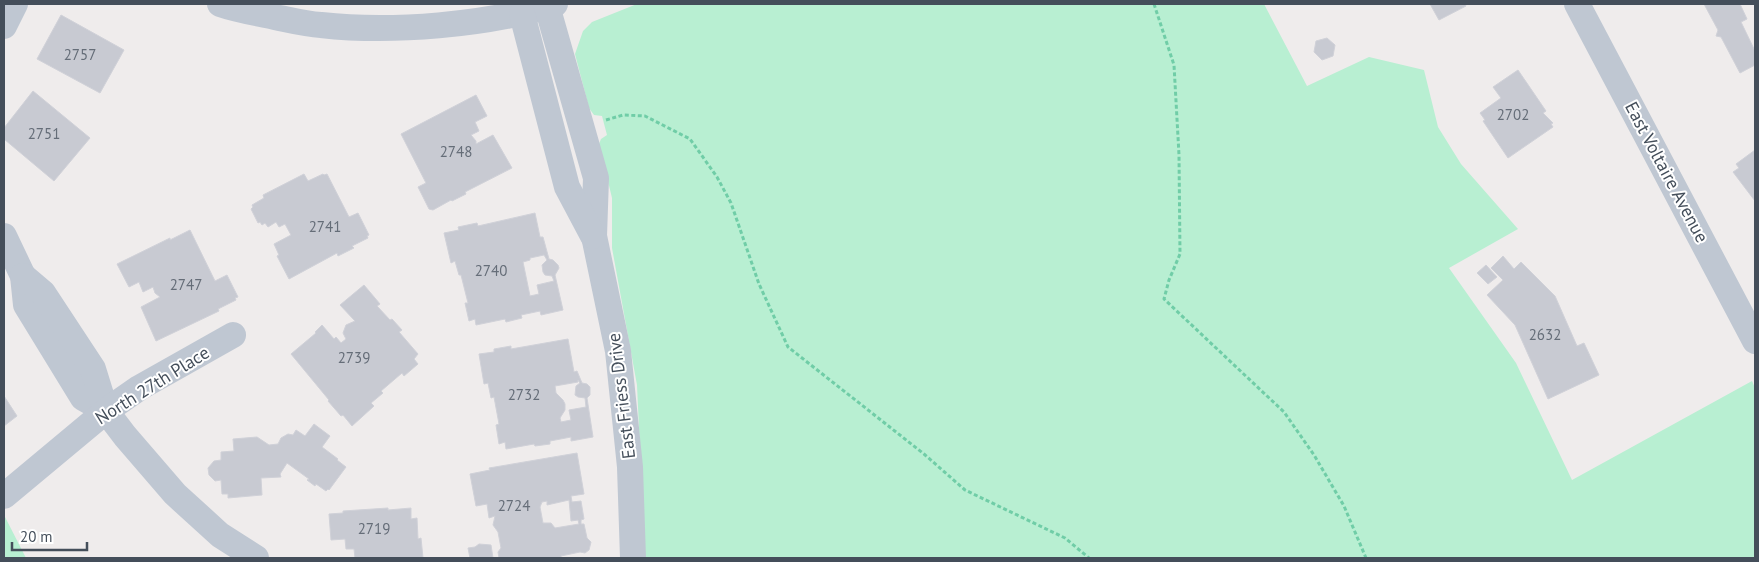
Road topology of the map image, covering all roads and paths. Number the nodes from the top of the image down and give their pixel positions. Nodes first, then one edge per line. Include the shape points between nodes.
1 (15, 4) edge
2 (220, 4) edge
3 (1154, 4) edge
4 (1577, 4) edge
5 (551, 5) edge
6 (522, 14) junction
7 (4, 26) edge
8 (582, 130) junction
9 (555, 140) junction
10 (4, 236) edge
11 (594, 236) junction
12 (234, 335) dead end
13 (1755, 342) edge
14 (106, 411) junction
15 (4, 496) edge
16 (256, 558) edge
17 (633, 558) edge
18 (1089, 558) edge
19 (1366, 558) edge

1 - 7 street
2 - 6 street via 320,25 355,28 418,27
3 - 19 path via 1174,65 1179,155 1180,254 1164,299 1284,412 1344,506
4 - 13 street, East Voltaire Avenue
5 - 6 street
5 - 8 street, East Friess Drive
6 - 9 street, East Friess Drive
8 - 9 street
8 - 11 street, East Friess Drive via 596,178
8 - 18 path via 622,115 645,116 690,139 731,203 759,284 788,347 965,490 1065,538
9 - 11 street, East Friess Drive via 568,188
10 - 14 street via 23,276 26,304 83,398
11 - 17 street, East Friess Drive via 618,351 630,475
12 - 14 street, North 27th Place via 139,388
14 - 15 street, North 27th Place
14 - 16 street via 175,494 220,535

